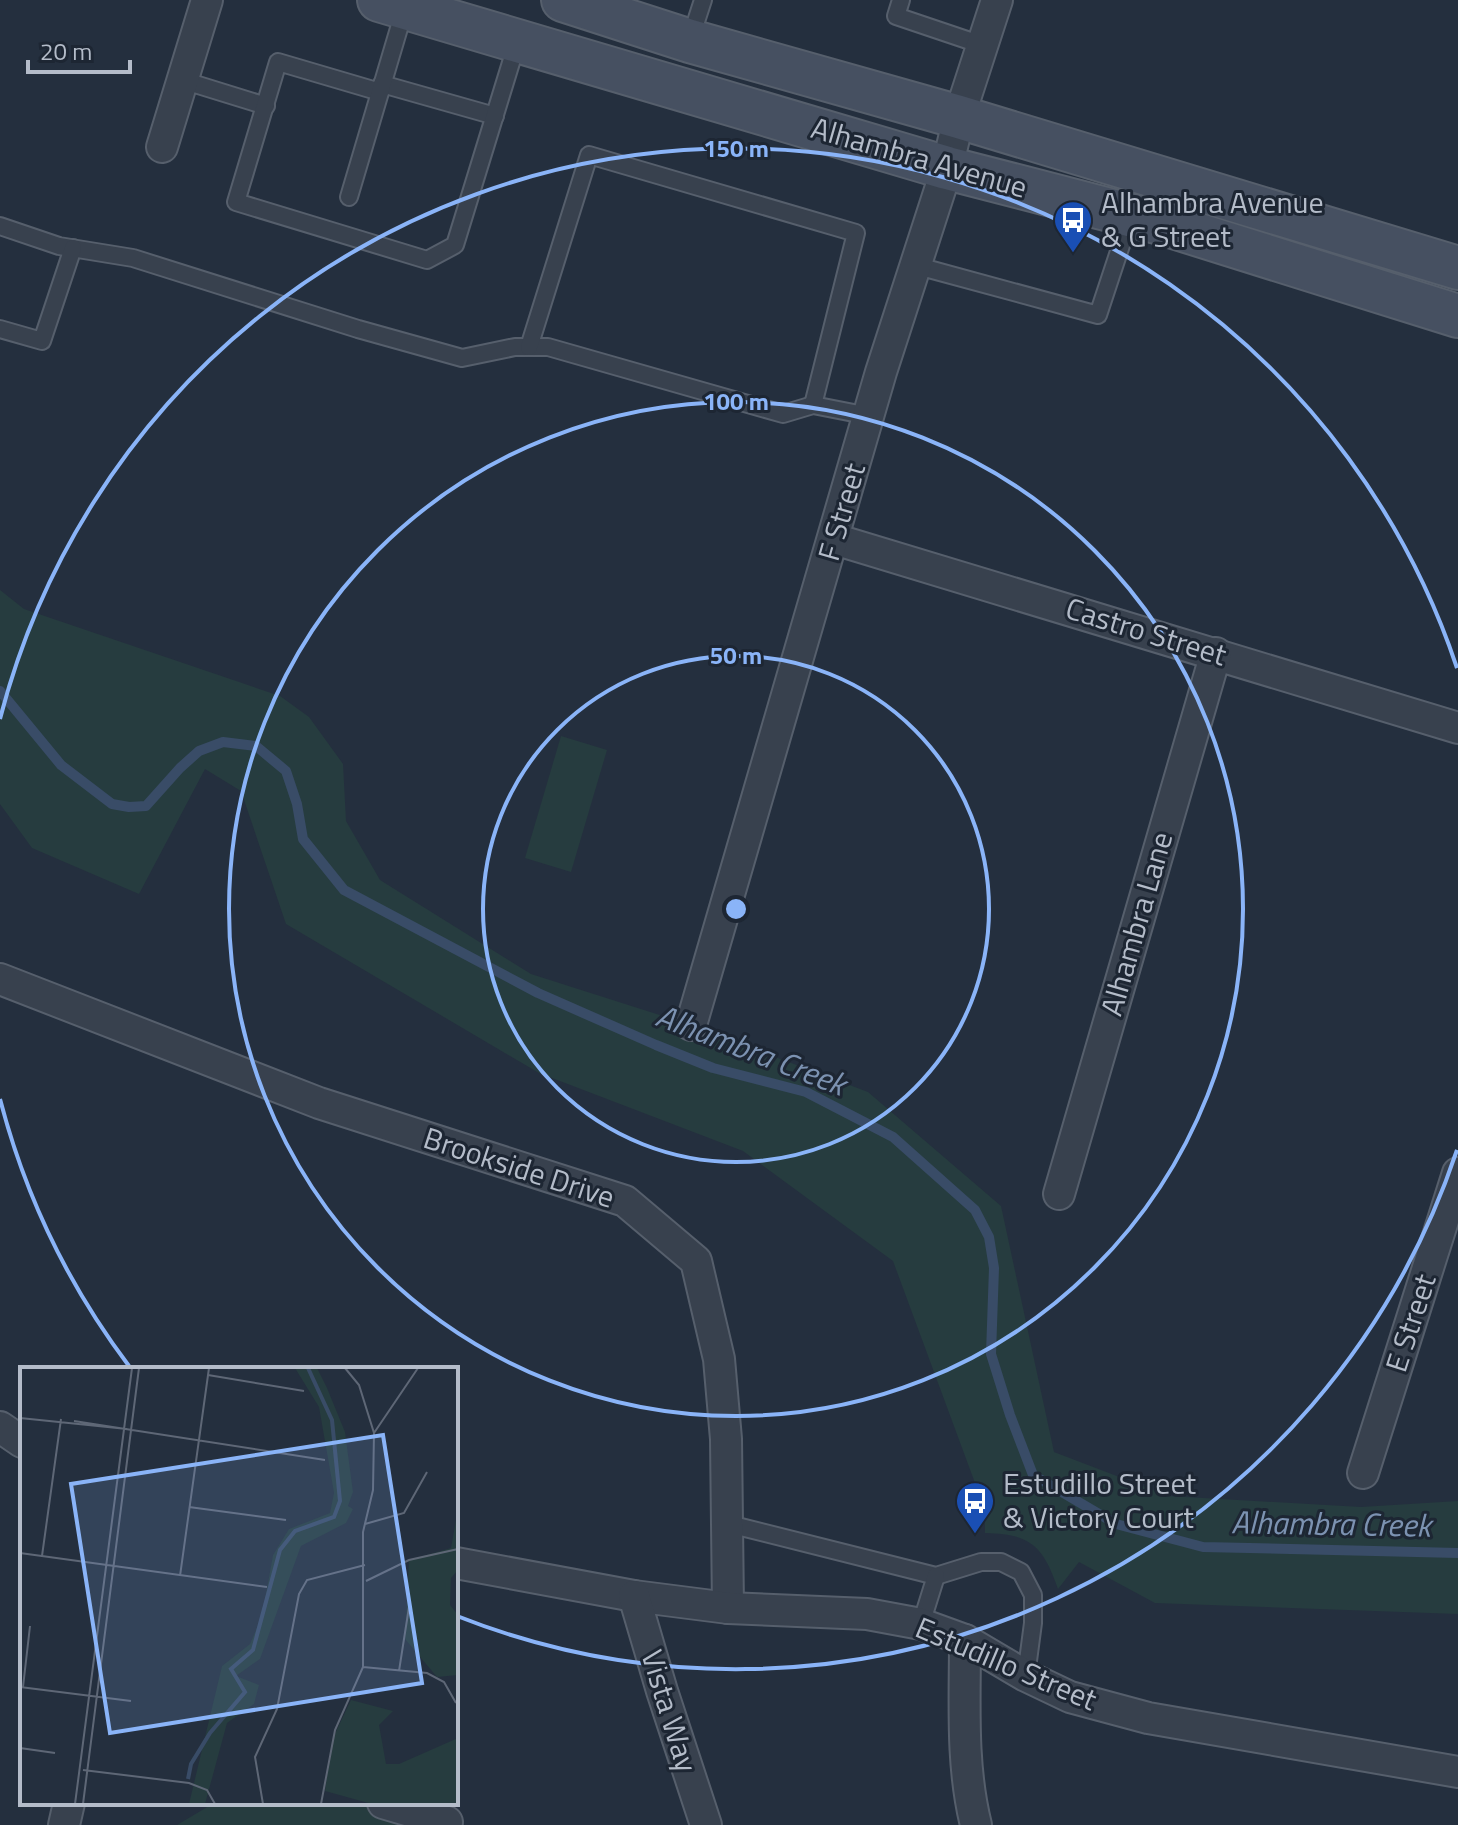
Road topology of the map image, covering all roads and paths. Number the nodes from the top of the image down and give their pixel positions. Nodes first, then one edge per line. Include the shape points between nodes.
1 (207, 0) edge
2 (563, 0) edge
3 (703, 0) edge
4 (901, 0) edge
5 (997, 0) edge
6 (392, 4) edge
7 (517, 40) junction
8 (690, 41) junction
9 (982, 45) junction
10 (182, 80) junction
11 (381, 88) junction
12 (266, 106) junction
13 (495, 116) junction
14 (959, 117) junction
15 (162, 147) dead end
16 (947, 168) junction
17 (349, 197) dead end
18 (1130, 216) junction
19 (0, 226) edge
20 (73, 248) junction
21 (914, 265) junction
22 (1458, 268) edge
23 (1458, 316) edge
24 (0, 329) edge
25 (529, 347) junction
26 (813, 405) junction
27 (869, 416) junction
28 (834, 539) junction
29 (1216, 653) junction
30 (1458, 728) edge
31 (0, 979) edge
32 (691, 1025) dead end
33 (1458, 1173) edge
34 (1059, 1194) dead end
35 (0, 1427) edge
36 (20, 1441) edge
37 (1363, 1473) dead end
38 (729, 1524) junction
39 (458, 1563) edge
40 (936, 1576) junction
41 (634, 1596) junction
42 (728, 1608) junction
43 (921, 1624) junction
44 (965, 1640) junction
45 (1026, 1676) junction
46 (1458, 1772) edge
47 (69, 1805) edge
48 (390, 1805) edge
49 (447, 1822) dead end
50 (64, 1825) edge
51 (706, 1825) edge
52 (976, 1825) edge

1 - 10 street
2 - 8 main road, Alhambra Avenue
3 - 8 lane
4 - 9 lane via 896,16
5 - 9 street, F Street
6 - 7 main road, Alhambra Avenue
6 - 11 lane
7 - 13 lane
7 - 16 main road, Alhambra Avenue
8 - 14 main road, Alhambra Avenue
9 - 14 street, F Street
10 - 12 lane
10 - 15 street
11 - 12 lane via 278,62
11 - 13 lane
11 - 17 lane
12 - 13 lane via 236,202 427,260 455,245
14 - 16 street, F Street
14 - 22 main road, Alhambra Avenue
16 - 18 main road, Alhambra Avenue
16 - 21 street, F Street
18 - 21 lane via 1098,315
18 - 23 main road, Alhambra Avenue
19 - 20 lane
20 - 24 lane via 42,341
20 - 25 lane via 133,258 462,358
21 - 27 street, F Street
25 - 26 lane via 548,347 783,414
25 - 26 lane via 589,155 856,233
26 - 27 lane
27 - 28 street, F Street
28 - 29 street, Castro Street
28 - 32 street, F Street
29 - 30 street, Castro Street
29 - 34 street, Alhambra Lane
31 - 38 street, Brookside Drive via 319,1103 625,1201 696,1261 719,1359
33 - 37 street, E Street
35 - 36 street
38 - 40 lane
38 - 42 street, Brookside Drive
39 - 41 street, Estudillo Street
40 - 43 lane
40 - 45 lane via 981,1562 1001,1562 1021,1572 1033,1595
41 - 42 street, Estudillo Street
41 - 51 street, Vista Way
42 - 43 street, Estudillo Street via 867,1614
43 - 44 street, Estudillo Street
44 - 45 street, Estudillo Street
44 - 52 street via 964,1722
45 - 46 street, Estudillo Street via 1070,1697 1148,1718
47 - 50 street
48 - 49 street

